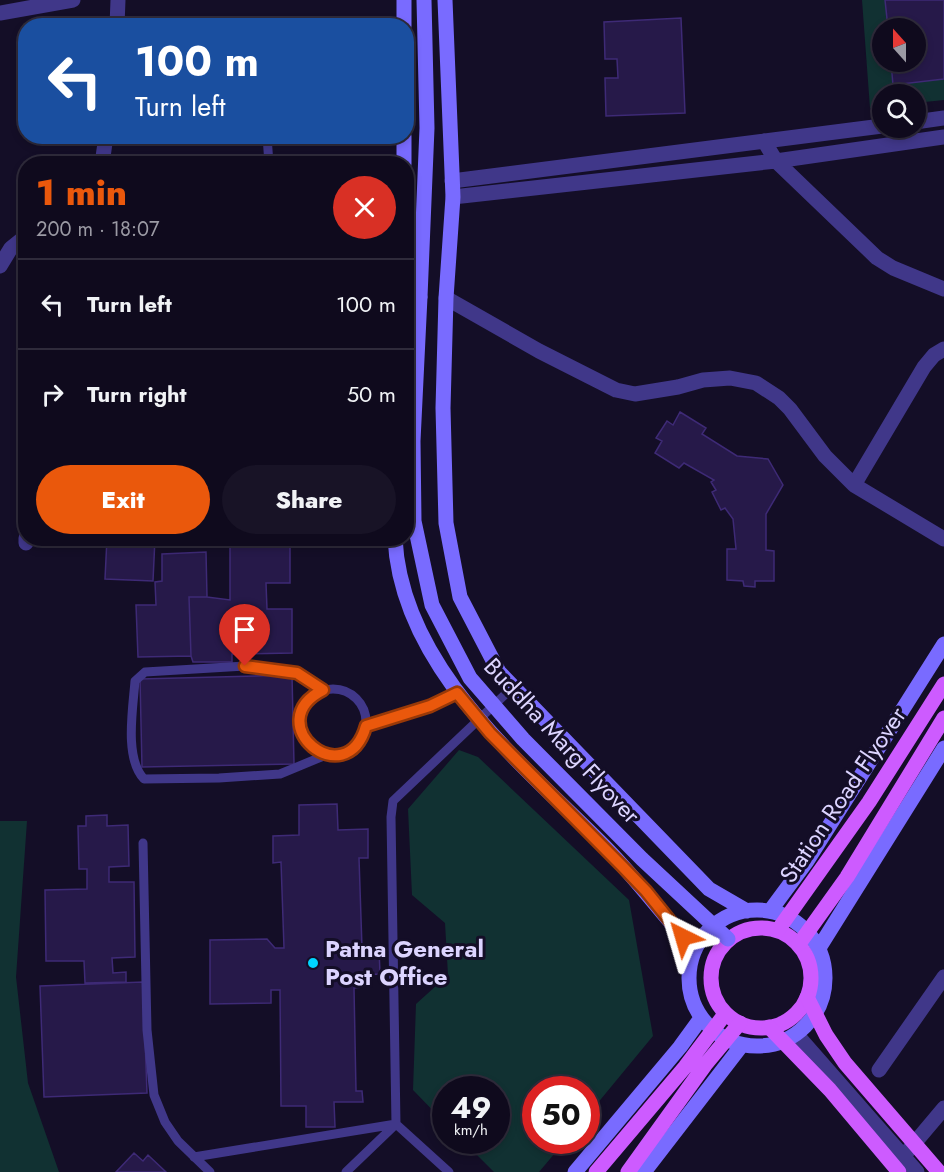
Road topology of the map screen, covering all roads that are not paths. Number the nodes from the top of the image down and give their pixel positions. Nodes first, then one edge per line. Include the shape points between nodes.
1 (73, 0) edge
2 (118, 0) edge
3 (404, 0) edge
4 (424, 0) edge
5 (445, 0) edge
6 (0, 13) edge
7 (117, 18) edge
8 (404, 18) edge
9 (944, 118) edge
10 (926, 120) edge
11 (872, 127) edge
12 (944, 136) edge
13 (764, 141) junction
14 (776, 162) junction
15 (452, 181) junction
16 (453, 197) junction
17 (18, 242) edge
18 (0, 266) edge
19 (944, 289) edge
20 (446, 298) junction
21 (944, 349) edge
22 (414, 419) edge
23 (854, 485) junction
24 (414, 521) edge
25 (944, 539) edge
26 (395, 546) edge
27 (944, 644) edge
28 (944, 684) edge
29 (513, 687) junction
30 (323, 690) junction
31 (457, 693) junction
32 (944, 718) edge
33 (479, 720) junction
34 (366, 726) junction
35 (944, 748) edge
36 (326, 755) junction
37 (142, 843) dead end
38 (747, 911) junction
39 (770, 911) junction
40 (778, 930) junction
41 (728, 939) junction
42 (799, 944) junction
43 (819, 948) junction
44 (695, 950) junction
45 (944, 976) edge
46 (807, 998) junction
47 (725, 1014) junction
48 (701, 1018) junction
49 (740, 1023) junction
50 (769, 1027) junction
51 (797, 1035) junction
52 (742, 1045) junction
53 (879, 1070) dead end
54 (944, 1108) edge
55 (396, 1124) junction
56 (194, 1157) junction
57 (901, 1164) edge
58 (210, 1172) edge
59 (346, 1172) edge
60 (449, 1172) edge
61 (574, 1172) edge
62 (596, 1172) edge
63 (628, 1172) edge
64 (644, 1172) edge
65 (917, 1172) edge
66 (939, 1172) edge

1 - 6 street
2 - 7 street
3 - 8 main road
4 - 22 main road, Buddha Marg Flyover, bridge via 427,128
5 - 15 main road
9 - 10 street
11 - 13 street
12 - 14 street
13 - 14 street
13 - 15 street
14 - 16 street
14 - 19 street via 877,258 915,279
15 - 16 main road
16 - 20 main road
17 - 18 street
20 - 23 street via 616,390 635,394 730,378 756,383 790,409 825,456
20 - 29 main road via 446,523 460,597 499,672
21 - 23 street via 924,367
23 - 25 street
24 - 41 main road, Buddha Marg Flyover, bridge via 432,605 470,678 523,739
26 - 31 main road via 412,616
27 - 39 main road via 807,861
28 - 40 main road, Station Road Flyover, bridge via 869,802
29 - 33 lane
29 - 38 main road via 709,889
30 - 34 lane via 345,691 355,696 366,715
30 - 36 lane via 305,703 300,724 308,744
30 - 36 lane via 297,673 245,666 145,672 135,681 132,755 144,779 158,779 280,774
31 - 33 main road
31 - 34 lane via 430,706
32 - 42 main road, Station Road Flyover, bridge via 847,877
33 - 44 main road via 617,860
33 - 55 lane via 393,801
34 - 36 lane via 357,745 348,752
35 - 43 main road
37 - 56 lane via 147,1030 154,1095 171,1132
38 - 39 main road
38 - 44 main road via 726,918 707,931
39 - 43 main road via 807,930
40 - 41 main road via 752,928
40 - 42 main road
41 - 47 main road via 718,952 711,984
42 - 46 main road via 811,970
43 - 51 main road via 825,990 817,1011
44 - 48 main road via 689,972 690,994
45 - 53 street
46 - 50 main road via 790,1019
46 - 66 main road, bridge via 845,1063
47 - 49 main road, bridge
47 - 62 main road, bridge
48 - 52 main road via 726,1040
48 - 61 main road
49 - 50 main road via 754,1028
49 - 63 main road, bridge
50 - 57 main road, bridge
51 - 52 main road via 764,1047
51 - 57 street
52 - 64 main road
54 - 57 street
55 - 56 lane
55 - 59 lane
55 - 60 lane
56 - 58 lane
57 - 65 street

